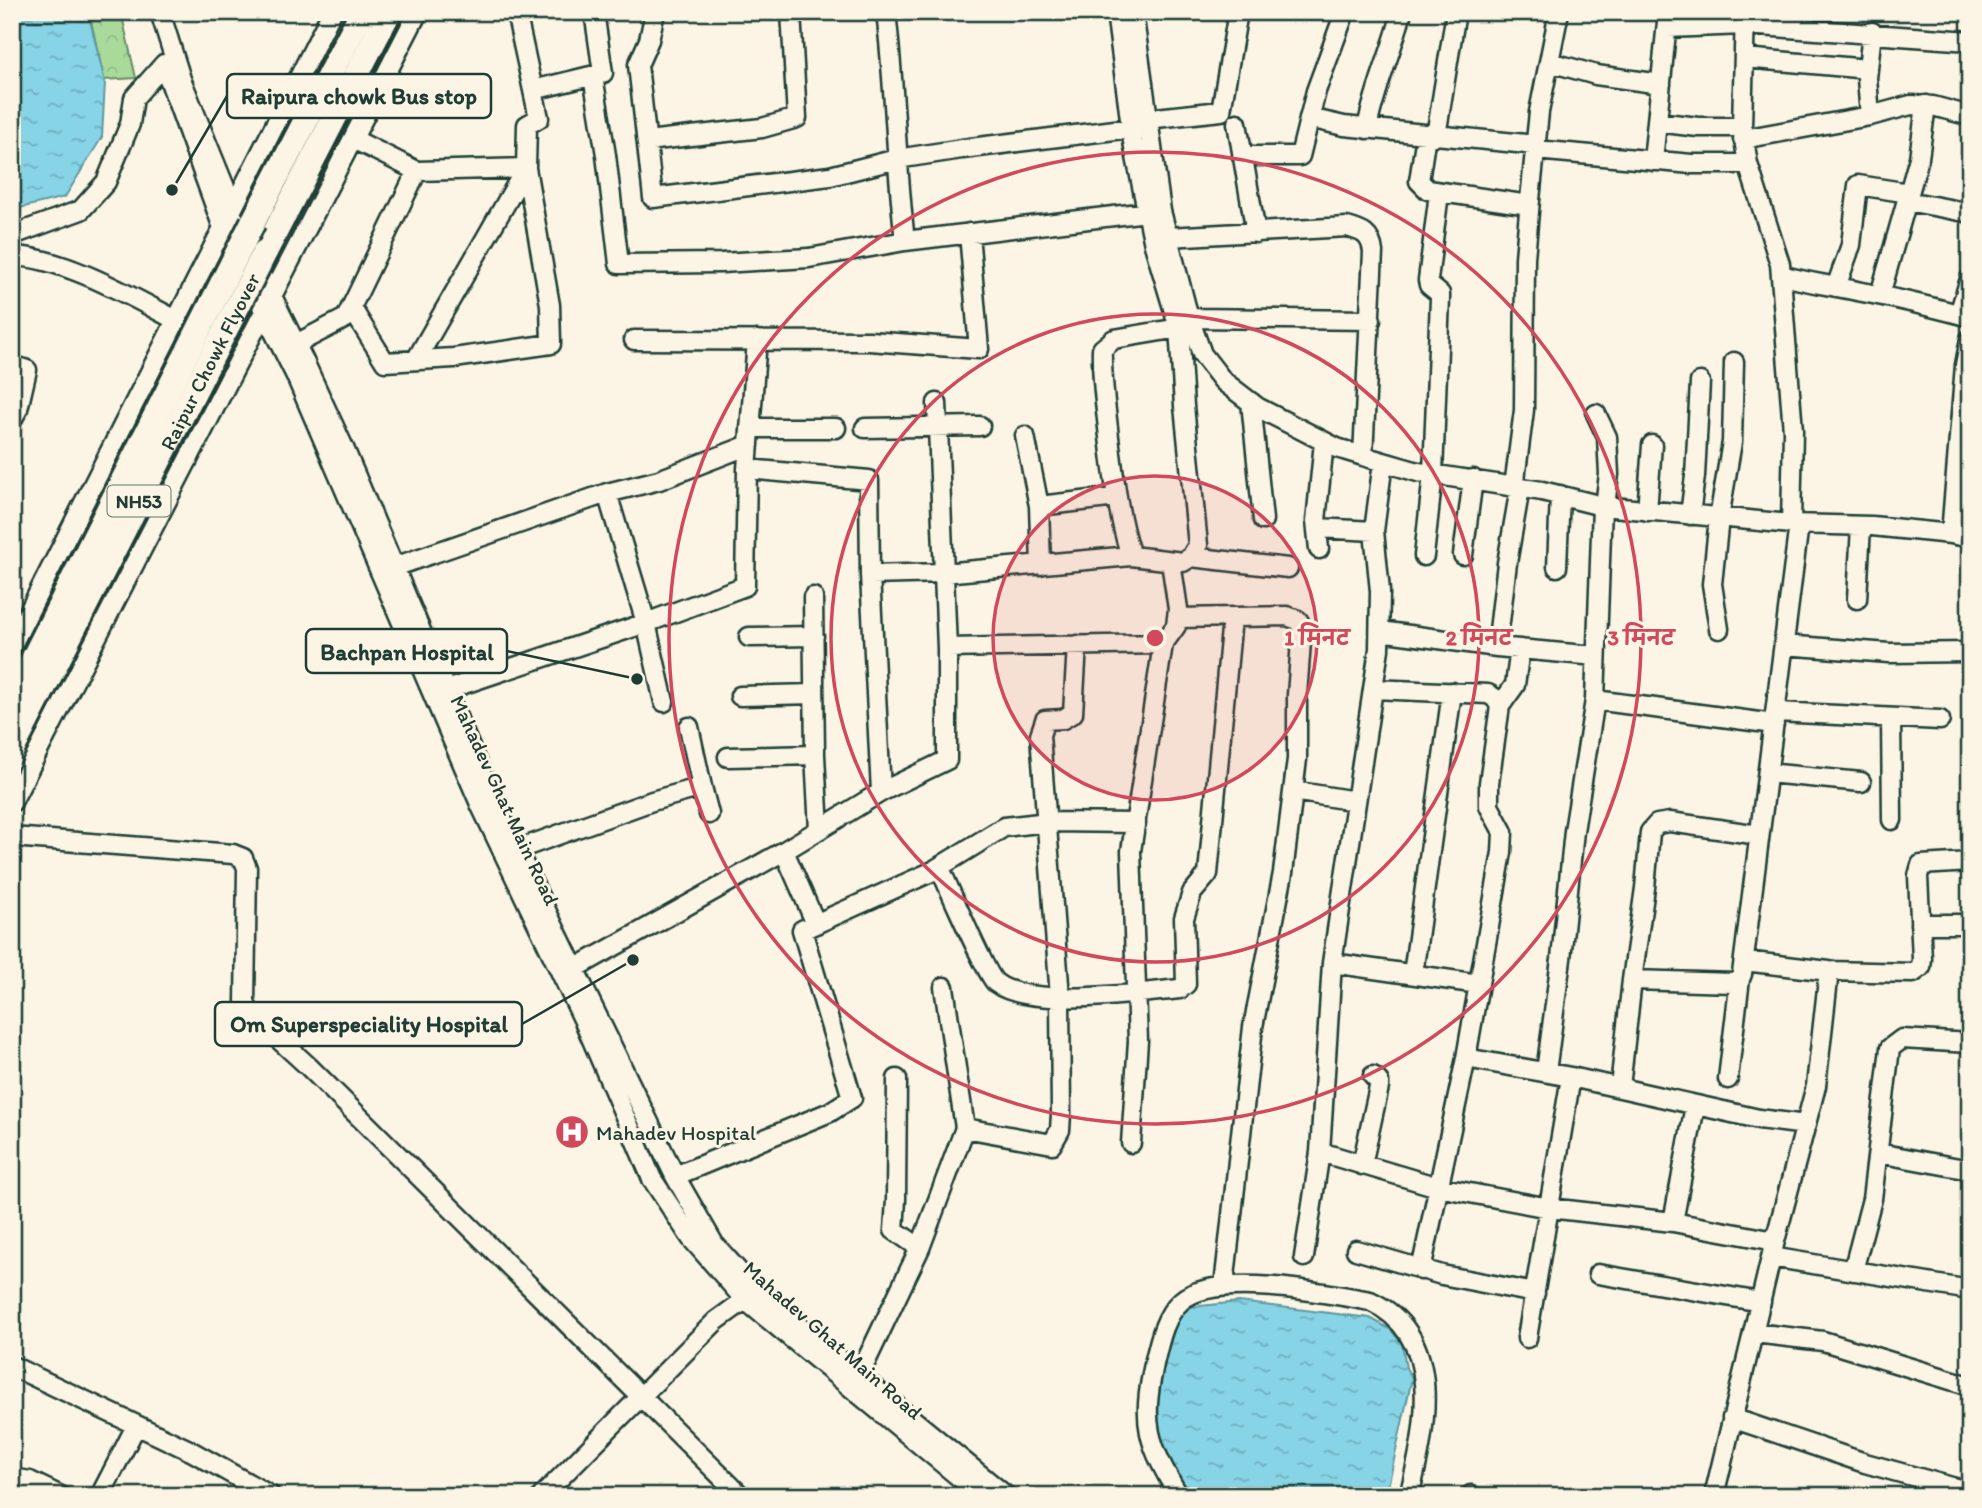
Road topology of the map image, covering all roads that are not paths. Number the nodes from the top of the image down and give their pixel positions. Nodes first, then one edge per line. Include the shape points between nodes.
1 (148, 12) edge
2 (160, 12) edge
3 (332, 12) edge
4 (362, 12) edge
5 (389, 12) edge
6 (418, 12) edge
7 (516, 12) edge
8 (594, 12) edge
9 (655, 12) edge
10 (791, 12) edge
11 (886, 12) edge
12 (1116, 12) edge
13 (1133, 12) edge
14 (1238, 12) edge
15 (1345, 12) edge
16 (1402, 12) edge
17 (1456, 12) edge
18 (1559, 12) edge
19 (1745, 18) edge
20 (1668, 20) edge
21 (1872, 32) junction
22 (1970, 41) edge
23 (1744, 58) junction
24 (1550, 62) junction
25 (164, 64) junction
26 (1868, 69) junction
27 (593, 75) junction
28 (1661, 84) junction
29 (533, 90) junction
30 (1926, 105) junction
31 (1870, 116) junction
32 (1970, 116) edge
33 (1309, 118) junction
34 (1147, 119) junction
35 (1657, 122) junction
36 (1237, 123) dead end
37 (1131, 128) junction
38 (1367, 129) junction
39 (1742, 133) junction
40 (1431, 136) junction
41 (353, 139) junction
42 (647, 141) junction
43 (1535, 148) junction
44 (1242, 156) junction
45 (897, 159) junction
46 (1653, 161) junction
47 (1748, 164) junction
48 (526, 168) junction
49 (417, 171) junction
50 (1439, 193) junction
51 (1908, 197) junction
52 (1530, 205) junction
53 (1147, 212) junction
54 (1970, 213) edge
55 (227, 220) junction
56 (12, 232) edge
57 (969, 233) junction
58 (1256, 233) junction
59 (1168, 237) junction
60 (905, 241) junction
61 (12, 256) edge
62 (1781, 275) junction
63 (1970, 279) edge
64 (1836, 286) junction
65 (1880, 295) junction
66 (268, 305) junction
67 (351, 307) junction
68 (1964, 315) edge
69 (176, 320) junction
70 (1371, 320) junction
71 (1184, 323) junction
72 (1970, 339) edge
73 (634, 340) dead end
74 (757, 340) junction
75 (296, 344) junction
76 (416, 360) junction
77 (1734, 362) dead end
78 (12, 365) edge
79 (1700, 382) dead end
80 (1251, 402) junction
81 (937, 403) dead end
82 (1596, 414) dead end
83 (12, 420) edge
84 (937, 426) junction
85 (980, 426) dead end
86 (836, 428) dead end
87 (865, 428) dead end
88 (750, 436) junction
89 (1026, 436) dead end
90 (1324, 442) junction
91 (1651, 445) dead end
92 (1363, 456) junction
93 (1382, 462) junction
94 (747, 469) junction
95 (1433, 474) junction
96 (1473, 479) junction
97 (1517, 487) junction
98 (607, 493) junction
99 (1560, 495) junction
100 (1117, 497) junction
101 (1039, 506) junction
102 (1603, 506) junction
103 (1647, 511) junction
104 (1690, 516) junction
105 (1719, 518) junction
106 (1263, 520) dead end
107 (1795, 524) junction
108 (1861, 526) junction
109 (1317, 528) junction
110 (1374, 531) junction
111 (1951, 534) junction
112 (1970, 538) edge
113 (1319, 549) dead end
114 (1131, 555) junction
115 (1463, 555) dead end
116 (1424, 556) dead end
117 (1191, 557) junction
118 (1171, 562) junction
119 (1041, 565) junction
120 (394, 567) junction
121 (1288, 568) dead end
122 (1557, 568) dead end
123 (943, 573) junction
124 (870, 575) junction
125 (813, 597) dead end
126 (1857, 599) dead end
127 (1177, 618) junction
128 (1232, 618) junction
129 (646, 623) junction
130 (1719, 629) dead end
131 (1380, 631) junction
132 (814, 636) junction
133 (749, 637) dead end
134 (1163, 644) junction
135 (12, 645) edge
136 (1077, 645) junction
137 (1784, 645) junction
138 (1497, 647) junction
139 (947, 648) junction
140 (1520, 649) junction
141 (1970, 652) edge
142 (1596, 656) junction
143 (1373, 688) junction
144 (446, 690) junction
145 (1452, 692) junction
146 (814, 694) junction
147 (740, 696) dead end
148 (1595, 700) junction
149 (12, 701) edge
150 (664, 702) dead end
151 (1500, 706) junction
152 (1775, 718) junction
153 (1891, 718) junction
154 (1940, 720) dead end
155 (689, 727) dead end
156 (12, 750) edge
157 (815, 755) junction
158 (728, 757) dead end
159 (1768, 773) junction
160 (1861, 782) dead end
161 (702, 787) junction
162 (1293, 791) junction
163 (881, 792) junction
164 (1356, 801) junction
165 (12, 802) edge
166 (709, 814) dead end
167 (1892, 820) dead end
168 (1048, 822) junction
169 (1136, 823) junction
170 (819, 830) junction
171 (1759, 835) junction
172 (12, 836) edge
173 (516, 850) junction
174 (784, 851) junction
175 (1970, 862) edge
176 (936, 869) junction
177 (816, 924) junction
178 (1920, 924) junction
179 (1970, 924) edge
180 (1332, 963) junction
181 (574, 969) junction
182 (1742, 970) junction
183 (1829, 971) junction
184 (1413, 974) junction
185 (1632, 980) junction
186 (1479, 984) junction
187 (944, 987) dead end
188 (1136, 993) junction
189 (1060, 998) junction
190 (1970, 1043) edge
191 (1466, 1058) junction
192 (1546, 1072) junction
193 (1373, 1076) dead end
194 (1571, 1077) junction
195 (897, 1079) dead end
196 (1728, 1079) dead end
197 (1620, 1087) junction
198 (1695, 1106) junction
199 (1806, 1125) junction
200 (965, 1128) junction
201 (1130, 1143) dead end
202 (1320, 1152) junction
203 (1878, 1153) junction
204 (1362, 1165) junction
205 (1970, 1170) edge
206 (675, 1175) junction
207 (1438, 1187) junction
208 (1549, 1208) junction
209 (1674, 1222) junction
210 (920, 1248) junction
211 (1773, 1249) junction
212 (1356, 1250) dead end
213 (1304, 1257) dead end
214 (1421, 1270) junction
215 (1853, 1271) junction
216 (1598, 1275) dead end
217 (1224, 1286) junction
218 (1970, 1290) edge
219 (1535, 1293) junction
220 (745, 1300) junction
221 (1761, 1302) junction
222 (1754, 1333) junction
223 (1527, 1338) dead end
224 (12, 1366) edge
225 (859, 1376) junction
226 (1970, 1386) edge
227 (640, 1395) junction
228 (1732, 1418) junction
229 (136, 1426) junction
230 (1905, 1474) junction
231 (12, 1478) edge
232 (1970, 1492) edge
233 (61, 1496) edge
234 (100, 1496) edge
235 (271, 1496) edge
236 (542, 1496) edge
237 (741, 1496) edge
238 (982, 1496) edge
239 (1006, 1496) edge
240 (1179, 1496) edge
241 (1409, 1496) edge
242 (1714, 1496) edge
243 (1918, 1496) edge

1 - 25 street, Mahadev Ghat Main Road
2 - 55 street via 181,79 226,190
3 - 55 street
4 - 149 highway, Raipur Chowk Flyover / NH53, bridge
5 - 156 highway, Raipur Chowk Flyover / NH53, bridge
6 - 41 street
7 - 29 street
8 - 27 street via 603,73
9 - 42 street via 638,65
10 - 42 street via 797,118 762,128
11 - 45 street
12 - 37 street
13 - 34 street
14 - 34 street via 1221,111
15 - 33 street
16 - 38 street
17 - 40 street
18 - 24 street
19 - 20 street
19 - 21 street
19 - 23 street
20 - 28 street
21 - 22 street
21 - 26 street
23 - 26 street
23 - 39 street
24 - 28 street via 1596,75
24 - 43 street
25 - 55 street, Mahadev Ghat Main Road
25 - 56 street via 134,98 130,124 106,182 81,210
26 - 31 street
27 - 29 street
27 - 60 street via 619,264 809,258
28 - 35 street
29 - 48 street via 539,118 527,125
30 - 31 street
30 - 32 street
30 - 51 street
31 - 39 street
33 - 38 street
33 - 44 street via 1300,156
34 - 59 street
35 - 39 street
35 - 46 street
36 - 44 street
37 - 45 street
37 - 53 street
38 - 40 street
39 - 47 street
40 - 43 street
40 - 50 street via 1419,181
41 - 49 street
41 - 66 street
42 - 45 street via 653,198 830,176
43 - 46 street
43 - 52 street
44 - 58 street
45 - 60 street
46 - 47 street
47 - 62 street
48 - 49 street
48 - 76 street
48 - 76 street via 546,279 551,344
49 - 67 street
50 - 52 street
50 - 95 street via 1428,280 1440,294
51 - 54 street
51 - 64 street via 1858,185 1851,245
51 - 65 street
52 - 97 street
53 - 57 street
53 - 71 street via 1154,246
55 - 66 street, Mahadev Ghat Main Road via 259,297
55 - 69 street
57 - 60 street
57 - 74 street via 979,349 869,341
58 - 59 street
58 - 70 street via 1347,227 1362,231 1373,251
59 - 71 street
61 - 69 street via 28,256 92,278
62 - 64 street
62 - 107 street
63 - 68 street
64 - 65 street
65 - 68 street
66 - 75 street
66 - 165 street
66 - 220 street, Mahadev Ghat Main Road via 480,804 583,1019 652,1179 691,1238
67 - 75 street via 346,318
67 - 76 street via 385,362
69 - 135 street
70 - 71 street
70 - 92 street
71 - 80 street via 1223,381
71 - 100 street via 1114,339 1102,349
71 - 117 street via 1184,406 1198,545
72 - 111 street
73 - 74 street
74 - 88 street
75 - 120 street
77 - 105 street via 1732,442
78 - 83 street via 27,370
79 - 104 street
80 - 90 street
80 - 106 street
81 - 84 street
82 - 102 street via 1608,437 1609,474
84 - 85 street
84 - 87 street
84 - 123 street
86 - 88 street
88 - 94 street
88 - 98 street via 659,480
89 - 101 street
90 - 92 street
90 - 109 street
91 - 103 street
92 - 93 street
93 - 95 street
93 - 110 street
94 - 124 street via 869,480
94 - 129 street via 745,586
95 - 96 street
95 - 116 street
96 - 97 street
96 - 115 street
97 - 99 street
97 - 138 street
98 - 120 street
98 - 129 street
99 - 102 street
99 - 122 street
100 - 101 street
100 - 114 street
101 - 119 street
102 - 103 street
102 - 142 street
103 - 104 street
104 - 105 street
105 - 107 street
105 - 130 street via 1712,584
107 - 108 street
107 - 137 street
108 - 111 street
108 - 126 street
109 - 110 street
109 - 113 street
110 - 131 street
111 - 112 street
114 - 118 street
114 - 119 street
117 - 118 street
117 - 121 street
118 - 127 street
119 - 123 street
120 - 144 street
123 - 124 street
123 - 139 street
124 - 163 street
125 - 132 street
127 - 128 street
127 - 134 street
128 - 162 street via 1287,616 1298,620 1301,628
128 - 188 street via 1208,874 1192,893 1184,918 1186,984 1180,989
129 - 144 street
129 - 150 street
131 - 138 street
131 - 143 street
132 - 133 street
132 - 146 street
134 - 136 street
134 - 169 street
136 - 139 street
136 - 168 street via 1073,713 1045,720 1040,735
137 - 141 street via 1889,653
137 - 152 street
138 - 140 street
139 - 163 street via 947,760
140 - 142 street
140 - 151 street via 1515,685
142 - 148 street
143 - 145 street
143 - 164 street
144 - 173 street
145 - 151 street via 1488,694
145 - 184 street
146 - 147 street
146 - 157 street
148 - 152 street
148 - 192 street via 1574,831
151 - 186 street via 1489,806 1503,832 1502,852
152 - 153 street
152 - 159 street
153 - 154 street
153 - 167 street
155 - 161 street
157 - 158 street
157 - 170 street
159 - 160 street
159 - 171 street
161 - 166 street
161 - 173 street
162 - 164 street
162 - 217 street via 1271,944 1253,1027
163 - 170 street
164 - 180 street
168 - 169 street
168 - 176 street via 1004,827
168 - 189 street
169 - 188 street via 1131,851
170 - 174 street
171 - 182 street
171 - 185 street via 1657,824 1650,832
172 - 227 street via 243,858 247,868 245,1002 249,1012
173 - 181 street
174 - 177 street
174 - 181 street
175 - 178 street via 1921,865
176 - 177 street
176 - 189 street via 940,868 994,982 1014,993
177 - 206 street via 802,930 852,1098 830,1112
178 - 179 street
178 - 183 street via 1922,959 1917,971
180 - 184 street
180 - 202 street
181 - 206 street
182 - 183 street
182 - 185 street via 1734,983
182 - 196 street
183 - 199 street via 1816,1086
184 - 186 street
185 - 197 street
186 - 191 street
187 - 200 street
188 - 189 street
188 - 201 street via 1138,1041
189 - 200 street via 1061,1115 1052,1144
190 - 203 street via 1902,1039 1890,1048
191 - 192 street
191 - 207 street
192 - 194 street
193 - 204 street via 1379,1087
194 - 197 street
194 - 208 street
195 - 210 street via 894,1230
197 - 198 street
198 - 199 street
198 - 209 street
199 - 211 street
200 - 210 street
202 - 204 street
202 - 213 street
203 - 205 street
203 - 215 street via 1872,1199
204 - 207 street
206 - 225 street via 714,1244 757,1292
207 - 208 street
207 - 214 street
208 - 209 street
208 - 219 street
209 - 211 street
210 - 225 street
211 - 215 street
211 - 221 street
212 - 214 street
214 - 219 street
215 - 218 street
216 - 221 street
217 - 240 street via 1181,1300 1169,1315 1157,1348 1147,1395 1147,1422 1150,1438
217 - 241 street via 1254,1285 1370,1301 1406,1327 1424,1376 1426,1402
219 - 223 street
220 - 227 street via 716,1321
220 - 238 street, Mahadev Ghat Main Road
221 - 222 street
222 - 226 street via 1823,1341
222 - 228 street
224 - 229 street
225 - 239 street
227 - 236 street
227 - 237 street
228 - 230 street
228 - 242 street
229 - 234 street
229 - 235 street
230 - 232 street
230 - 243 street
231 - 233 street

